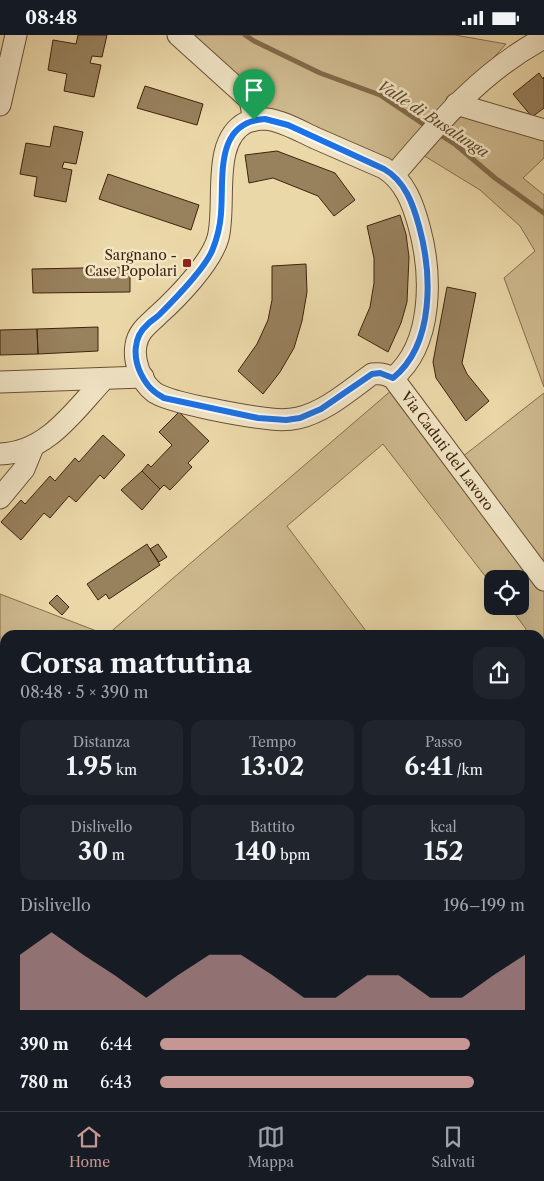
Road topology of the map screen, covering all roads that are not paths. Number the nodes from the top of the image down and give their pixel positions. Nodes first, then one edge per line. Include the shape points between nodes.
1 (16, 35) edge
2 (178, 35) edge
3 (544, 38) edge
4 (456, 104) junction
5 (0, 105) edge
6 (254, 120) junction
7 (544, 130) edge
8 (394, 175) junction
9 (143, 377) junction
10 (393, 378) junction
11 (104, 379) junction
12 (0, 382) edge
13 (33, 447) junction
14 (0, 454) edge
15 (0, 498) edge
16 (544, 580) edge

1 - 5 street
2 - 6 street via 250,100
3 - 4 street via 519,51
4 - 7 street
4 - 8 street
6 - 8 street via 265,119 288,125
6 - 9 street, Via Caduti del Lavoro via 239,127 226,147 218,238 210,255 196,275 140,335 136,356 137,367
8 - 10 street via 406,191 416,214 423,242 428,293 420,337 412,356
9 - 10 street, Via Caduti del Lavoro via 154,393 164,398 258,418 286,420 321,409 372,374
9 - 11 street
10 - 16 street, Via Caduti del Lavoro
11 - 12 street
11 - 13 street via 58,428
13 - 14 street
13 - 15 street via 24,469

